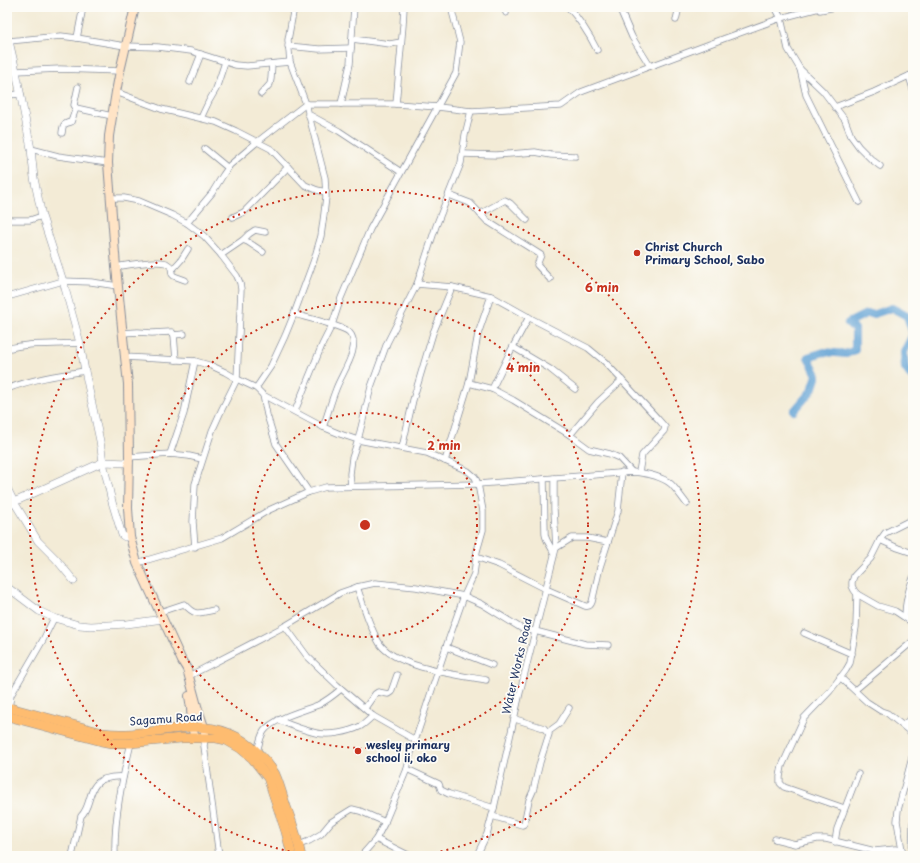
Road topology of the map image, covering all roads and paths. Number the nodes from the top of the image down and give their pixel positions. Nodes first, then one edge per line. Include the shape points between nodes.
1 (83, 7) edge
2 (135, 7) edge
3 (294, 7) edge
4 (354, 7) edge
5 (404, 7) edge
6 (452, 7) edge
7 (568, 7) edge
8 (619, 7) edge
9 (679, 7) edge
10 (774, 7) edge
11 (823, 7) edge
12 (836, 7) edge
13 (781, 18) junction
14 (676, 20) dead end
15 (78, 38) junction
16 (352, 39) junction
17 (8, 40) edge
18 (401, 42) junction
19 (125, 46) junction
20 (288, 46) junction
21 (351, 48) junction
22 (597, 50) dead end
23 (201, 54) junction
24 (226, 62) junction
25 (290, 62) junction
26 (272, 64) junction
27 (650, 66) junction
28 (800, 69) junction
29 (16, 71) junction
30 (120, 71) junction
31 (911, 75) edge
32 (190, 82) dead end
33 (78, 87) dead end
34 (913, 89) edge
35 (116, 92) junction
36 (20, 94) junction
37 (261, 94) dead end
38 (7, 96) edge
39 (306, 104) junction
40 (342, 104) junction
41 (396, 104) junction
42 (438, 107) junction
43 (835, 107) junction
44 (76, 108) junction
45 (471, 111) junction
46 (308, 114) junction
47 (112, 116) junction
48 (201, 118) junction
49 (62, 133) dead end
50 (256, 142) junction
51 (205, 149) dead end
52 (31, 150) junction
53 (463, 154) junction
54 (575, 156) dead end
55 (108, 163) junction
56 (880, 166) dead end
57 (288, 167) junction
58 (228, 168) junction
59 (401, 172) junction
60 (326, 192) junction
61 (449, 195) junction
62 (110, 198) junction
63 (859, 202) dead end
64 (480, 214) junction
65 (42, 216) junction
66 (233, 217) dead end
67 (7, 220) edge
68 (527, 220) dead end
69 (187, 223) junction
70 (265, 232) dead end
71 (243, 240) junction
72 (188, 249) dead end
73 (263, 252) dead end
74 (221, 255) junction
75 (116, 267) junction
76 (172, 270) junction
77 (550, 279) dead end
78 (184, 280) dead end
79 (63, 281) junction
80 (417, 284) junction
81 (118, 286) junction
82 (452, 287) junction
83 (490, 296) junction
84 (7, 297) edge
85 (294, 314) junction
86 (529, 317) junction
87 (332, 325) junction
88 (122, 334) junction
89 (184, 334) dead end
90 (174, 335) junction
91 (80, 342) junction
92 (513, 347) junction
93 (7, 349) edge
94 (124, 357) junction
95 (176, 360) junction
96 (195, 361) junction
97 (85, 371) junction
98 (237, 379) junction
99 (622, 380) junction
100 (469, 383) junction
101 (256, 388) junction
102 (492, 388) junction
103 (7, 389) edge
104 (575, 389) dead end
105 (263, 395) junction
106 (295, 411) junction
107 (323, 427) junction
108 (570, 435) junction
109 (358, 440) junction
110 (402, 448) junction
111 (170, 454) junction
112 (202, 459) junction
113 (129, 460) junction
114 (444, 461) junction
115 (103, 462) junction
116 (622, 472) junction
117 (632, 472) junction
118 (639, 472) junction
119 (554, 478) junction
120 (544, 479) junction
121 (478, 484) junction
122 (351, 486) junction
123 (7, 488) edge
124 (309, 492) junction
125 (14, 502) junction
126 (687, 504) dead end
127 (7, 509) edge
128 (913, 519) edge
129 (130, 537) junction
130 (880, 540) junction
131 (608, 542) junction
132 (195, 547) junction
133 (556, 548) junction
134 (913, 553) edge
135 (554, 556) junction
136 (476, 557) junction
137 (137, 563) junction
138 (913, 578) edge
139 (74, 581) dead end
140 (7, 587) edge
141 (357, 587) junction
142 (546, 589) junction
143 (857, 594) junction
144 (464, 596) junction
145 (214, 610) dead end
146 (162, 616) junction
147 (905, 617) junction
148 (54, 618) junction
149 (913, 623) edge
150 (285, 626) junction
151 (535, 631) junction
152 (804, 633) dead end
153 (913, 641) edge
154 (608, 645) dead end
155 (446, 647) junction
156 (852, 654) junction
157 (182, 661) junction
158 (492, 666) dead end
159 (438, 671) junction
160 (397, 675) dead end
161 (189, 676) junction
162 (840, 677) junction
163 (486, 680) dead end
164 (341, 689) junction
165 (855, 690) junction
166 (365, 708) junction
167 (569, 708) dead end
168 (8, 710) edge
169 (373, 716) junction
170 (913, 716) edge
171 (515, 719) junction
172 (278, 720) junction
173 (902, 725) junction
174 (192, 727) junction
175 (204, 727) junction
176 (548, 732) junction
177 (913, 734) edge
178 (195, 738) junction
179 (415, 740) junction
180 (131, 742) junction
181 (204, 742) junction
182 (257, 752) junction
183 (913, 754) edge
184 (407, 769) junction
185 (858, 774) dead end
186 (123, 777) junction
187 (494, 808) junction
188 (844, 808) junction
189 (492, 816) junction
190 (385, 822) junction
191 (913, 823) edge
192 (376, 839) junction
193 (774, 839) dead end
194 (835, 842) junction
195 (299, 845) junction
196 (903, 853) edge
197 (72, 856) edge
198 (115, 856) edge
199 (219, 856) edge
200 (292, 856) edge
201 (301, 856) edge
202 (361, 856) edge
203 (410, 856) edge
204 (476, 856) edge
205 (912, 856) edge

1 - 15 street
2 - 19 main road
3 - 20 street
4 - 16 street
5 - 18 street
6 - 42 street via 460,42 456,73
7 - 22 street via 590,34
8 - 27 street via 632,37
9 - 14 street
10 - 13 street
11 - 13 street
12 - 13 street
13 - 27 street
13 - 28 street via 788,49
15 - 17 street via 61,36
15 - 19 street
16 - 18 street via 390,44
16 - 21 street
17 - 29 street
18 - 41 street
19 - 23 street via 158,47
19 - 30 main road
20 - 21 street via 319,49
20 - 25 street
21 - 40 street
23 - 24 street
23 - 32 street
24 - 26 street via 247,66
24 - 48 street
25 - 26 street
25 - 39 street
26 - 37 street via 270,84
27 - 45 street via 581,92 561,106
28 - 43 street via 823,91
28 - 63 street via 806,95
29 - 30 street
29 - 36 street
30 - 35 main road
31 - 34 street
31 - 43 street
33 - 44 street via 74,104
35 - 47 main road
35 - 48 street via 161,109
36 - 38 street
36 - 52 street
39 - 40 street
39 - 46 street
39 - 50 street
40 - 41 street
41 - 42 street
42 - 45 street
42 - 59 street
43 - 56 street via 859,147
44 - 47 street
44 - 49 street via 71,122 65,123
45 - 53 street
46 - 59 street
46 - 60 street via 325,178
47 - 55 main road
48 - 50 street via 216,122
50 - 57 street via 271,149
50 - 58 street
51 - 58 street
52 - 55 street
52 - 65 street
53 - 54 street via 535,152
53 - 61 street
55 - 62 main road
57 - 60 street via 305,185
57 - 66 street via 244,212
58 - 69 street via 212,193
59 - 87 street via 370,229
60 - 85 street via 321,236
61 - 64 street via 470,203
61 - 80 street
62 - 69 street via 139,201
62 - 75 main road
64 - 68 street via 505,200
64 - 77 street via 541,255 537,265
65 - 67 street via 30,220
65 - 79 street
69 - 74 street via 204,236
70 - 71 street via 253,231
71 - 73 street
71 - 74 street
72 - 76 street
74 - 98 street via 237,276 241,289
75 - 76 street via 161,262
75 - 81 main road
76 - 78 street via 174,276
79 - 81 street
79 - 84 street
79 - 91 street
80 - 82 street
80 - 109 street via 387,343 371,387
81 - 88 main road
82 - 83 street
82 - 110 street via 433,333
83 - 86 street
83 - 100 street via 478,334
85 - 87 street
85 - 101 street via 271,366
86 - 92 street
86 - 99 street via 588,348
87 - 106 street
87 - 107 street via 348,331 353,337 353,345 350,360 336,387
88 - 90 street via 172,332
88 - 94 main road
89 - 90 street
90 - 95 street
91 - 93 street via 21,345
91 - 97 street
92 - 102 street
92 - 104 street via 550,369
94 - 95 street
94 - 113 main road via 128,384
95 - 96 street
96 - 98 street via 212,366
96 - 111 street via 184,413
97 - 103 street via 22,383
97 - 115 street
98 - 101 street
98 - 112 street
99 - 108 street via 598,402
99 - 118 street via 665,427 642,455
100 - 102 street
100 - 114 street
101 - 105 street
102 - 108 street
105 - 106 street
105 - 124 street via 276,444
106 - 107 street
107 - 109 street
108 - 117 street via 589,449 619,458
109 - 110 street
109 - 122 street via 350,468
110 - 114 street
111 - 112 street
111 - 113 street
112 - 132 street via 194,490
113 - 115 street
113 - 129 main road
114 - 121 street via 468,471 476,477
115 - 125 street
115 - 129 street via 122,535
116 - 117 street
116 - 119 street
116 - 131 street via 618,511
117 - 118 street
118 - 126 street via 670,484
119 - 120 street
119 - 133 street, Water Works Road
120 - 121 street
120 - 135 street via 545,534
121 - 122 street
121 - 136 street via 483,511 483,530
122 - 124 street via 326,487
123 - 125 street
124 - 132 street via 269,510 222,538
125 - 127 street
125 - 139 street via 38,541
128 - 130 street via 888,531
129 - 137 main road
130 - 134 street
130 - 143 street via 871,558 854,576 852,582
131 - 133 street via 572,538
131 - 142 street via 592,602 588,607
132 - 137 street
133 - 135 street, Water Works Road
135 - 142 street, Water Works Road
136 - 142 street via 499,565
136 - 144 street via 474,574
137 - 146 main road
138 - 147 street via 907,597
140 - 148 street via 39,611
141 - 144 street via 375,583
141 - 150 street
141 - 159 street via 371,627 381,645 389,653 413,665
142 - 151 street, Water Works Road
143 - 147 street
143 - 156 street
144 - 151 street via 524,630
144 - 155 street
145 - 146 street via 195,614 184,604
146 - 148 street via 127,624 91,626
146 - 157 main road
147 - 149 street
148 - 168 street via 11,695
150 - 161 street
150 - 164 street via 307,656
151 - 154 street via 585,644
151 - 171 street, Water Works Road
152 - 156 street
153 - 165 street
155 - 158 street
155 - 159 street
156 - 162 street via 850,663
157 - 161 main road
157 - 174 main road via 181,667 190,698
159 - 163 street
159 - 179 street
160 - 166 street via 390,692 378,692
161 - 175 main road
162 - 165 street
162 - 188 street via 804,718 782,766 780,783 784,787
164 - 166 street
164 - 172 street via 319,704
165 - 173 street
166 - 169 street
167 - 176 street via 559,724
168 - 174 highway, Sagamu Road via 112,735
168 - 180 highway, Sagamu Road via 101,741
169 - 172 street via 363,725 332,733 317,733
169 - 179 street
170 - 173 street
171 - 176 street via 544,728
171 - 187 street, Water Works Road
172 - 182 street via 264,732
173 - 177 street
174 - 175 highway, Sagamu Road
174 - 178 main road
175 - 181 main road
175 - 182 highway, Sagamu Road via 228,733 244,741
176 - 189 street via 524,824
178 - 180 highway, Sagamu Road
178 - 181 highway, Sagamu Road
179 - 184 street
180 - 186 street
181 - 199 street
181 - 200 highway, Sagamu Road via 216,738 226,740 240,748 262,770 273,792
182 - 195 highway, Sagamu Road via 275,774
183 - 196 street via 898,810 897,821
184 - 187 street via 439,784 441,790 448,794
184 - 190 street
185 - 188 street
186 - 197 street via 114,776 101,780 93,787 84,813 80,816
186 - 198 street via 115,827
187 - 189 street, Water Works Road
188 - 194 street
189 - 204 street, Water Works Road via 487,834
190 - 192 street
190 - 195 street via 352,809 331,822 321,834
191 - 205 street
192 - 202 street
192 - 203 street
193 - 194 street via 795,844 817,839
194 - 196 street via 875,851 895,849
195 - 201 highway, Sagamu Road

